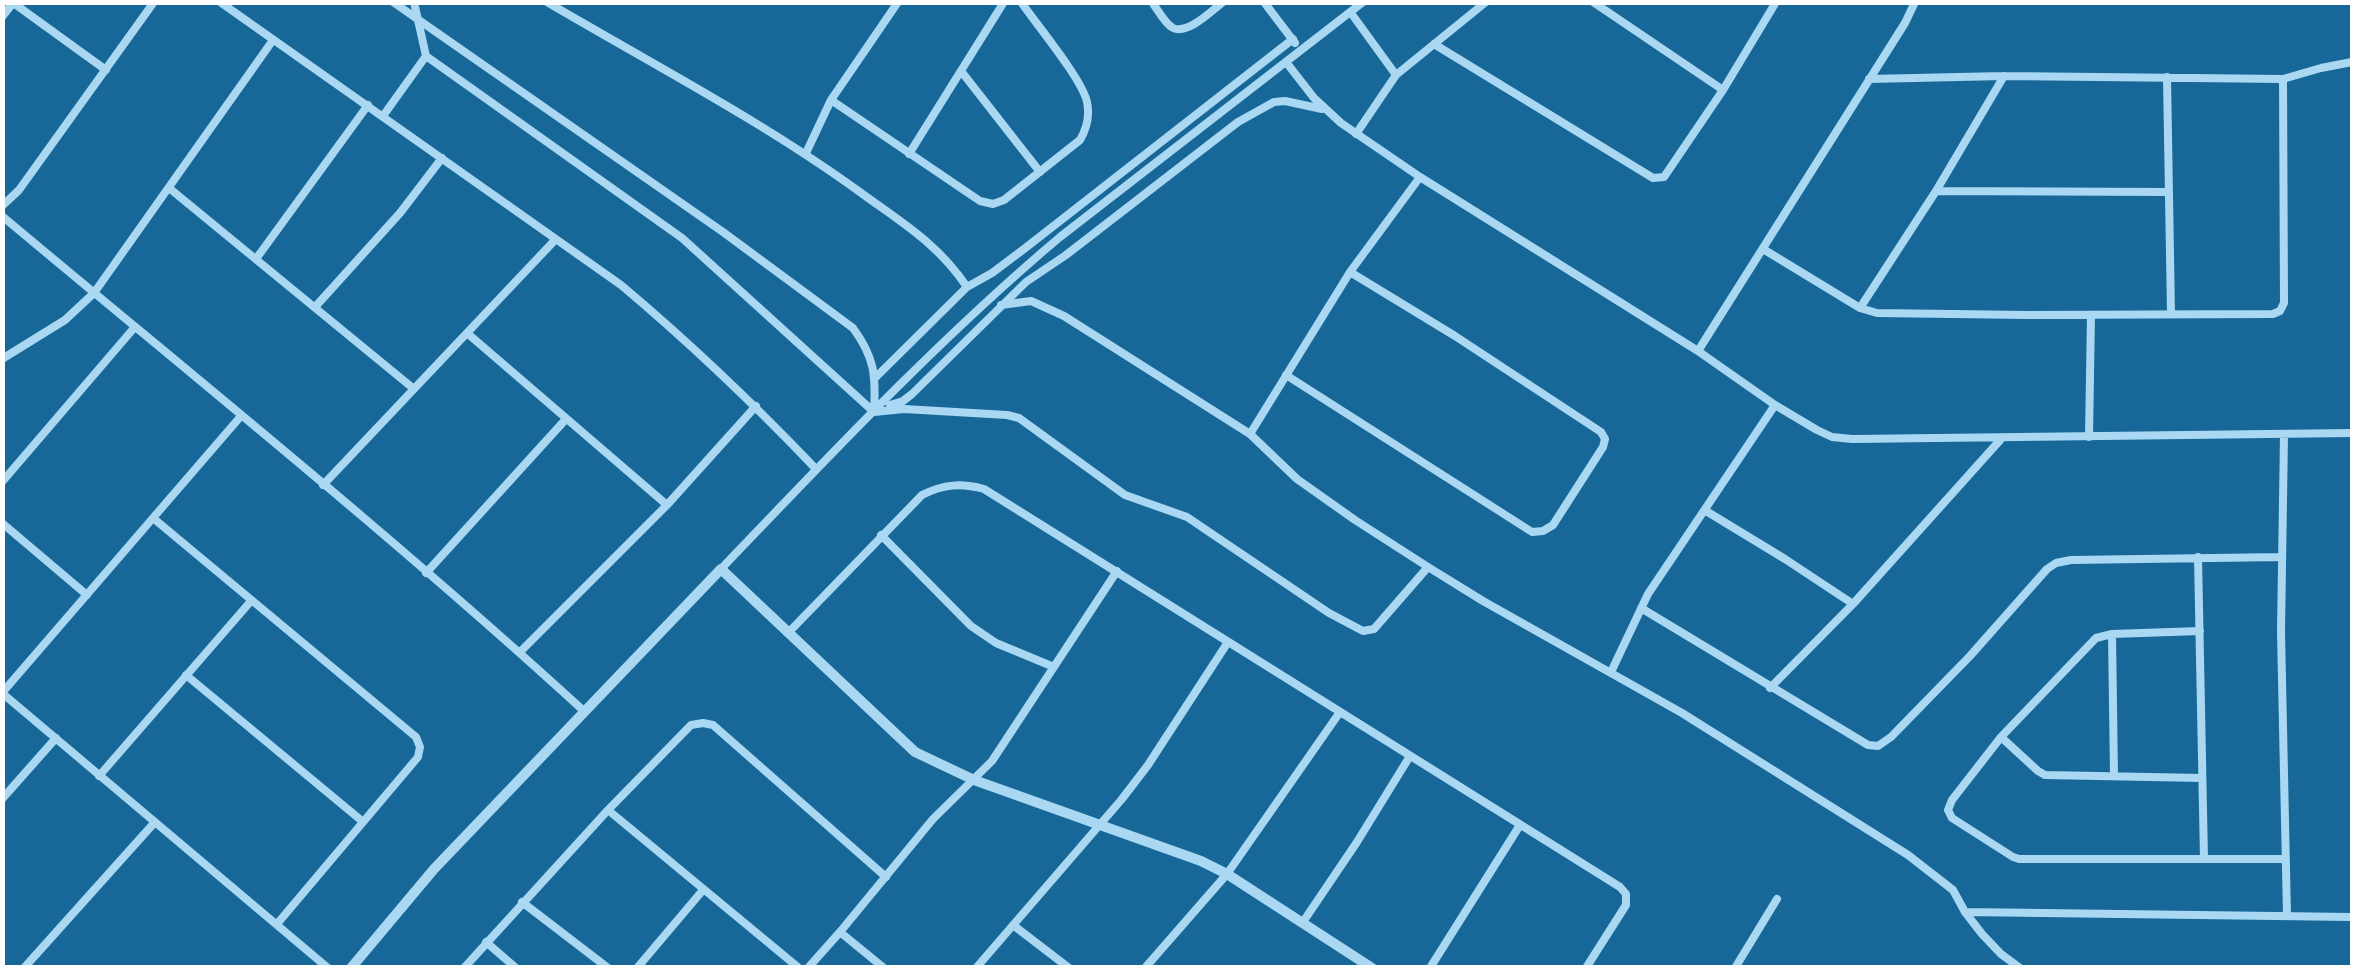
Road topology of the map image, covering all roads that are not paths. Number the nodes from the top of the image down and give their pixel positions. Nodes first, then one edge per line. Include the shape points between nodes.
1 (154, 2) edge
2 (220, 2) edge
3 (392, 2) edge
4 (414, 2) edge
5 (547, 2) edge
6 (898, 2) edge
7 (1004, 2) edge
8 (1022, 2) edge
9 (1152, 2) edge
10 (1222, 2) edge
11 (1264, 2) edge
12 (1364, 2) edge
13 (1486, 2) edge
14 (1593, 2) edge
15 (1776, 2) edge
16 (1915, 2) edge
17 (13, 3) edge
18 (1351, 13) junction
19 (2, 17) edge
20 (418, 21) junction
21 (272, 40) junction
22 (1292, 40) junction
23 (1434, 44) junction
24 (1301, 50) junction
25 (426, 56) junction
26 (1286, 62) junction
27 (2352, 62) edge
28 (106, 70) junction
29 (961, 71) junction
30 (1396, 75) junction
31 (2004, 76) junction
32 (2168, 77) junction
33 (1870, 79) junction
34 (2284, 79) junction
35 (1724, 90) junction
36 (831, 100) junction
37 (368, 105) junction
38 (1326, 110) junction
39 (382, 116) junction
40 (1356, 134) junction
41 (806, 153) junction
42 (909, 154) junction
43 (442, 158) junction
44 (1040, 172) junction
45 (1420, 178) junction
46 (168, 188) junction
47 (1936, 191) junction
48 (2168, 192) junction
49 (2, 206) edge
50 (2, 216) edge
51 (555, 240) junction
52 (1764, 249) junction
53 (256, 258) junction
54 (1350, 272) junction
55 (966, 287) junction
56 (94, 293) junction
57 (316, 306) junction
58 (1001, 306) junction
59 (1860, 308) junction
60 (2171, 314) junction
61 (2091, 315) junction
62 (134, 328) junction
63 (467, 333) junction
64 (1698, 352) junction
65 (2, 360) edge
66 (1286, 374) junction
67 (876, 377) junction
68 (414, 389) junction
69 (1775, 405) junction
70 (756, 406) junction
71 (876, 410) junction
72 (240, 416) junction
73 (566, 419) junction
74 (2352, 433) edge
75 (1250, 434) junction
76 (2284, 435) junction
77 (2090, 437) junction
78 (2002, 438) junction
79 (816, 470) junction
80 (2, 482) edge
81 (323, 485) junction
82 (666, 505) junction
83 (1706, 510) junction
84 (153, 518) junction
85 (2, 523) edge
86 (881, 535) junction
87 (2282, 557) junction
88 (2198, 558) junction
89 (1428, 566) junction
90 (721, 568) junction
91 (1116, 570) junction
92 (426, 573) junction
93 (88, 594) junction
94 (251, 600) junction
95 (1853, 604) junction
96 (1641, 608) junction
97 (2200, 631) junction
98 (788, 632) junction
99 (2112, 634) junction
100 (1228, 642) junction
101 (520, 652) junction
102 (1054, 667) junction
103 (1611, 672) junction
104 (186, 675) junction
105 (1770, 688) junction
106 (585, 712) junction
107 (1340, 712) junction
108 (2000, 737) junction
109 (56, 738) junction
110 (1410, 756) junction
111 (99, 776) junction
112 (2114, 776) junction
113 (2201, 778) junction
114 (974, 780) junction
115 (2, 799) edge
116 (608, 810) junction
117 (362, 821) junction
118 (155, 822) junction
119 (1101, 824) junction
120 (1520, 825) junction
121 (2204, 859) junction
122 (2285, 860) junction
123 (1227, 874) junction
124 (886, 877) junction
125 (703, 890) junction
126 (1777, 899) dead end
127 (522, 902) junction
128 (1966, 912) junction
129 (2287, 916) junction
130 (2352, 917) edge
131 (1303, 922) junction
132 (277, 924) junction
133 (1014, 925) junction
134 (840, 932) junction
135 (486, 942) junction
136 (24, 968) edge
137 (328, 968) edge
138 (351, 968) edge
139 (464, 968) edge
140 (516, 968) edge
141 (608, 968) edge
142 (637, 968) edge
143 (800, 968) edge
144 (808, 968) edge
145 (884, 968) edge
146 (976, 968) edge
147 (1069, 968) edge
148 (1145, 968) edge
149 (1372, 968) edge
150 (1430, 968) edge
151 (1586, 968) edge
152 (1735, 968) edge
153 (2020, 968) edge

1 - 28 street
2 - 21 street
3 - 20 street
4 - 20 street
5 - 41 street
6 - 36 street
7 - 29 street
8 - 44 street via 1083,89 1089,116 1080,140
9 - 10 street via 1178,29
11 - 22 street
12 - 18 street
13 - 23 street
14 - 35 street
15 - 35 street
16 - 33 street
17 - 19 street
17 - 28 street
18 - 24 street
18 - 30 street
20 - 25 street
20 - 67 street via 853,328
21 - 37 street
21 - 46 street
22 - 24 street
22 - 55 street
23 - 30 street
23 - 35 street via 1656,179 1664,177
24 - 26 street
25 - 39 street
25 - 71 street via 682,238
26 - 38 street
26 - 71 street via 1060,236 960,323
27 - 34 street
28 - 49 street
29 - 42 street
29 - 44 street
30 - 40 street
31 - 32 street
31 - 33 street
31 - 47 street
32 - 34 street
32 - 48 street
33 - 52 street
34 - 60 street via 2284,303 2272,314
36 - 41 street
36 - 42 street
37 - 39 street
37 - 53 street
38 - 40 street
38 - 58 street via 1286,101 1265,106
39 - 43 street
40 - 45 street
41 - 55 street via 931,243
42 - 44 street via 986,204 1004,200
43 - 51 street
43 - 57 street
45 - 54 street
45 - 64 street
46 - 53 street
46 - 56 street
47 - 48 street
47 - 59 street
48 - 60 street
50 - 56 street
51 - 63 street
51 - 70 street via 665,322
52 - 59 street
52 - 64 street
53 - 57 street
54 - 66 street
54 - 66 street via 1601,432 1603,447 1553,526 1532,532
55 - 67 street
56 - 62 street
56 - 65 street
57 - 68 street
58 - 71 street via 912,394
58 - 75 street via 1030,301 1064,316
59 - 61 street
60 - 61 street
61 - 77 street
62 - 72 street
62 - 80 street
63 - 68 street
63 - 73 street
64 - 69 street
66 - 75 street
67 - 71 street
68 - 81 street
69 - 78 street via 1842,439
69 - 83 street
70 - 79 street
70 - 82 street
71 - 79 street
71 - 89 street via 1019,418 1126,495 1187,517 1363,631 1374,629
72 - 81 street
72 - 84 street
73 - 82 street
73 - 92 street
74 - 76 street
75 - 89 street via 1297,478
76 - 77 street
76 - 87 street
77 - 78 street
78 - 95 street
79 - 90 street
81 - 92 street
82 - 101 street
83 - 95 street
83 - 96 street
84 - 93 street
84 - 94 street
85 - 93 street
86 - 91 street via 922,495 948,484 968,485
86 - 98 street
86 - 102 street via 971,626
87 - 88 street
87 - 122 street
88 - 97 street
88 - 105 street via 2051,566 1878,746
89 - 103 street
90 - 98 street
90 - 106 street
91 - 100 street
91 - 102 street
92 - 101 street
93 - 109 street via 2,693
94 - 104 street
94 - 117 street via 416,736 418,758
95 - 105 street
96 - 103 street
96 - 105 street
97 - 99 street
97 - 113 street
98 - 114 street via 915,752
99 - 108 street via 2096,638
99 - 112 street
100 - 107 street
100 - 119 street
101 - 106 street
102 - 114 street
103 - 128 street via 1908,855 1953,890
104 - 111 street
104 - 117 street
106 - 138 street via 434,869
107 - 110 street
107 - 123 street
108 - 112 street via 2044,775
108 - 121 street via 1948,810 2013,858
109 - 111 street
109 - 115 street
110 - 120 street
110 - 131 street
111 - 118 street
112 - 113 street
113 - 121 street
114 - 119 street
114 - 124 street
116 - 124 street via 691,725 713,725
116 - 125 street
116 - 127 street
117 - 132 street
118 - 132 street
118 - 136 street
119 - 123 street
119 - 133 street
120 - 150 street
120 - 151 street via 1626,894 1626,905
121 - 122 street
122 - 129 street
123 - 131 street
123 - 148 street
124 - 134 street
125 - 142 street
125 - 143 street
126 - 152 street
127 - 135 street
127 - 141 street
128 - 129 street
128 - 153 street
129 - 130 street
131 - 149 street
132 - 137 street
133 - 146 street
133 - 147 street
134 - 144 street
134 - 145 street
135 - 139 street
135 - 140 street

